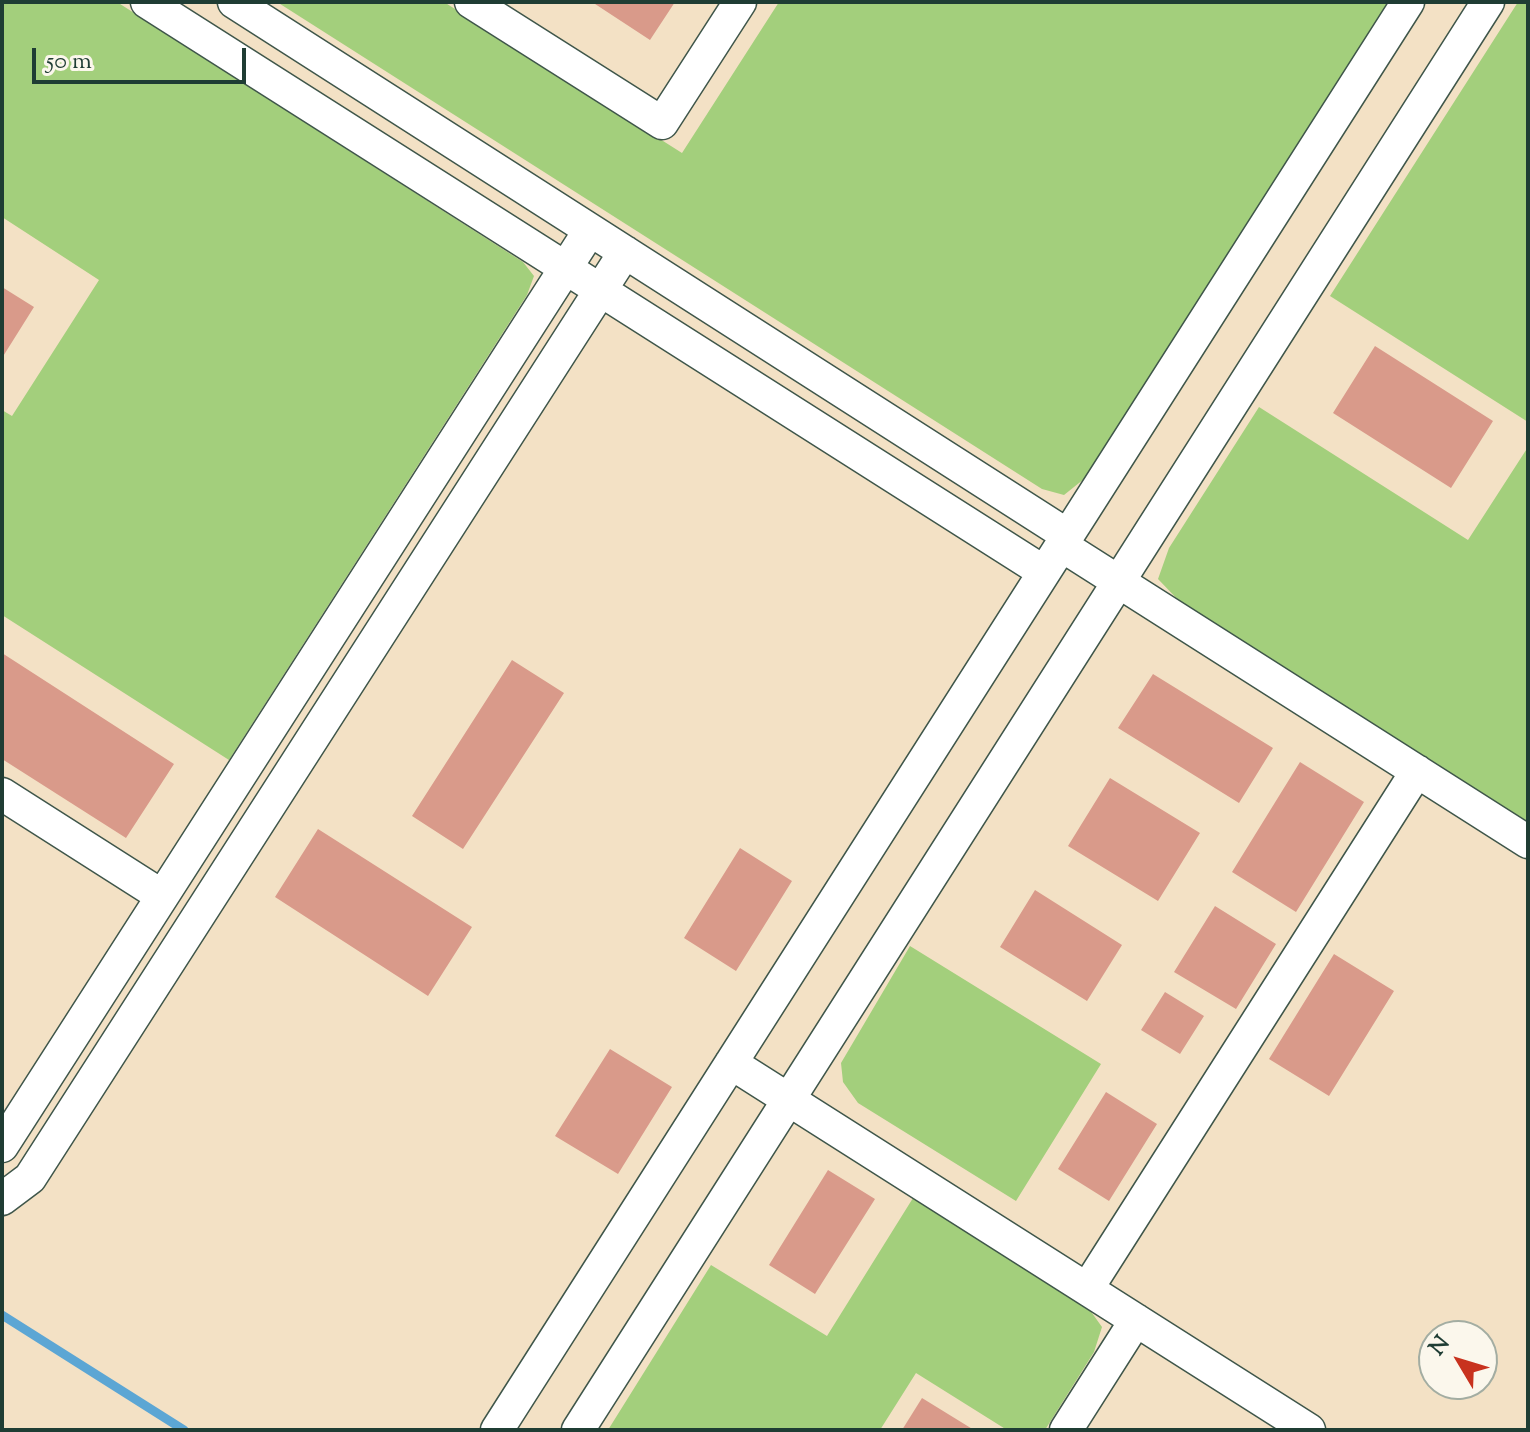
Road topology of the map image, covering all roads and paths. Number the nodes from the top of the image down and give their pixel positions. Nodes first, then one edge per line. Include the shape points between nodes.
1 (147, 2) edge
2 (234, 2) edge
3 (471, 2) edge
4 (740, 2) edge
5 (1408, 2) edge
6 (1488, 2) edge
7 (590, 230) junction
8 (625, 252) junction
9 (565, 267) junction
10 (600, 290) junction
11 (1058, 551) junction
12 (1119, 582) junction
13 (1417, 771) junction
14 (2, 794) edge
15 (1528, 842) edge
16 (162, 896) junction
17 (731, 1063) junction
18 (789, 1099) junction
19 (2, 1146) edge
20 (2, 1199) edge
21 (1087, 1289) junction
22 (1136, 1320) junction
23 (497, 1430) edge
24 (578, 1430) edge
25 (1066, 1430) edge
26 (1309, 1430) edge

1 - 9 street
2 - 7 street
3 - 4 street via 662,123
5 - 11 street
6 - 12 street
7 - 8 street
7 - 9 street
8 - 10 street
8 - 11 street
9 - 10 street
9 - 16 street
10 - 11 street
10 - 20 street via 30,1178
11 - 12 street
11 - 17 street
12 - 13 street
12 - 18 street
13 - 15 street
13 - 21 street
14 - 16 street
16 - 19 street
17 - 18 street
17 - 23 street
18 - 21 street
18 - 24 street
21 - 22 street
22 - 25 street
22 - 26 street

